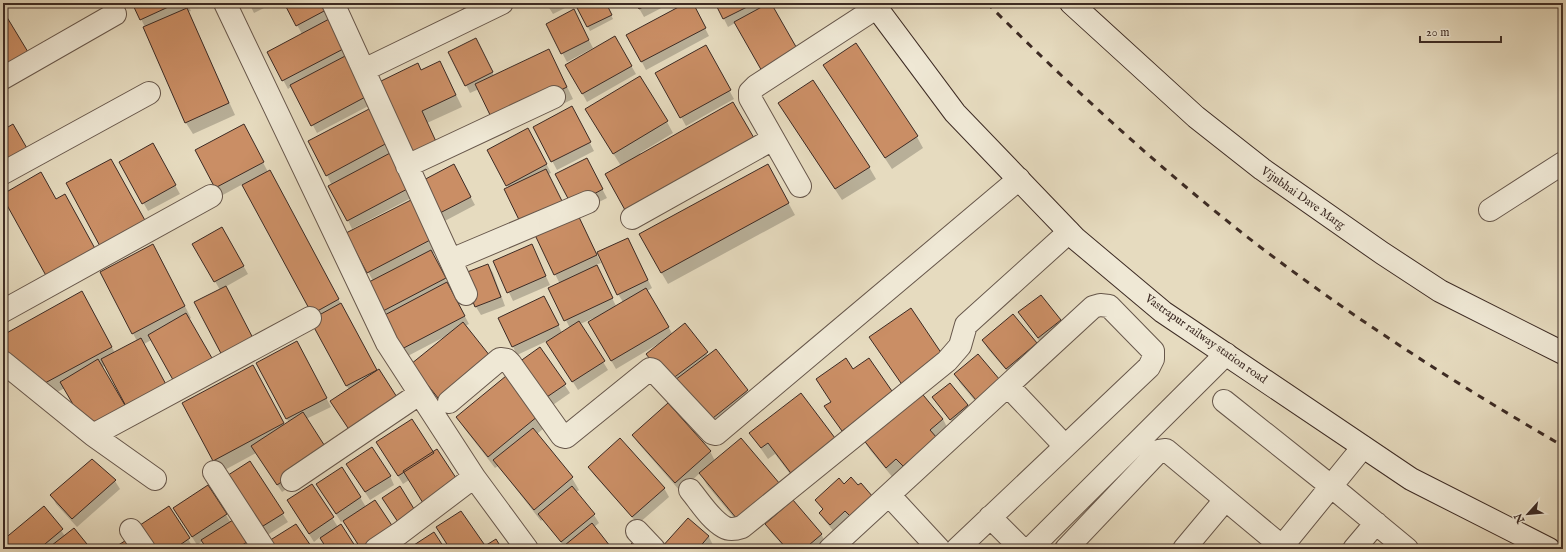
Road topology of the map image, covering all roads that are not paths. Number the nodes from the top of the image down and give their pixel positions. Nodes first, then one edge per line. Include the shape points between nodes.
1 (225, 3) edge
2 (333, 3) edge
3 (502, 3) edge
4 (1071, 3) edge
5 (874, 6) edge
6 (115, 14) dead end
7 (364, 70) junction
8 (3, 78) edge
9 (150, 93) dead end
10 (554, 97) dead end
11 (773, 139) junction
12 (1563, 163) edge
13 (408, 166) junction
14 (3, 173) edge
15 (1019, 179) junction
16 (800, 186) dead end
17 (211, 196) dead end
18 (588, 202) dead end
19 (1490, 210) dead end
20 (632, 218) dead end
21 (1069, 232) junction
22 (451, 260) junction
23 (466, 294) dead end
24 (3, 311) edge
25 (310, 318) dead end
26 (1563, 352) edge
27 (1226, 354) junction
28 (3, 362) edge
29 (1008, 386) junction
30 (420, 394) junction
31 (1224, 401) dead end
32 (449, 402) dead end
33 (93, 435) junction
34 (1065, 446) junction
35 (1363, 447) junction
36 (214, 472) dead end
37 (474, 476) junction
38 (155, 479) dead end
39 (292, 480) dead end
40 (1332, 487) junction
41 (690, 490) dead end
42 (889, 495) junction
43 (1225, 500) junction
44 (990, 517) junction
45 (1376, 523) junction
46 (131, 530) dead end
47 (637, 531) dead end
48 (1045, 534) junction
49 (1282, 548) edge
50 (144, 549) edge
51 (264, 549) edge
52 (376, 549) edge
53 (526, 549) edge
54 (654, 549) edge
55 (830, 549) edge
56 (939, 549) edge
57 (957, 549) edge
58 (1022, 549) edge
59 (1030, 549) edge
60 (1064, 549) edge
61 (1184, 549) edge
62 (1354, 549) edge
63 (1407, 549) edge
64 (1549, 549) edge

1 - 30 street via 386,343
2 - 7 street
3 - 7 street
4 - 26 street, Vijubhai Dave Marg via 1190,112 1262,169 1440,291
5 - 11 street via 750,92 750,98
5 - 15 street, Vastrapur railway station road via 955,113
6 - 8 street
7 - 13 street
9 - 14 street
10 - 13 street
11 - 16 street
11 - 20 street
12 - 19 street
13 - 22 street
15 - 21 street, Vastrapur railway station road
15 - 32 street via 716,434 712,433 650,369 566,437 562,436 510,363 504,359 500,359
17 - 24 street
18 - 22 street
21 - 27 street, Vastrapur railway station road via 1163,312
21 - 41 street via 966,325 960,346 947,361 742,527 724,528 713,519
22 - 23 street
25 - 33 street
27 - 35 street, Vastrapur railway station road
27 - 48 street
28 - 33 street
29 - 34 street
29 - 34 street via 1093,307 1109,306 1146,344 1152,352 1153,359 1149,367
29 - 42 street
30 - 37 street
30 - 39 street
31 - 40 street
33 - 38 street
34 - 44 street
35 - 40 street
35 - 64 street, Vastrapur railway station road via 1411,479
36 - 51 street
37 - 52 street
37 - 53 street
40 - 45 street
40 - 49 street
42 - 55 street
42 - 56 street
43 - 49 street
43 - 60 street via 1166,450 1159,451
43 - 61 street
44 - 57 street
44 - 58 street
45 - 62 street
45 - 63 street
46 - 50 street
47 - 54 street
48 - 59 street
48 - 60 street

